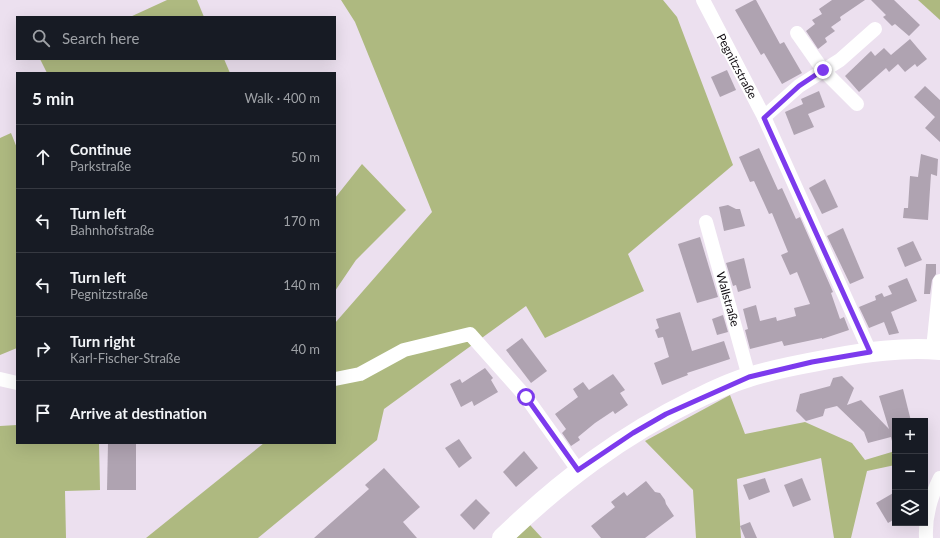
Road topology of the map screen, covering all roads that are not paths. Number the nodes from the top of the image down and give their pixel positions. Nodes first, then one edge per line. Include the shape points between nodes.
1 (703, 1) edge
2 (875, 29) dead end
3 (796, 33) dead end
4 (823, 70) junction
5 (857, 104) dead end
6 (764, 118) junction
7 (706, 222) dead end
8 (940, 281) edge
9 (936, 350) edge
10 (870, 352) junction
11 (749, 377) junction
12 (0, 379) edge
13 (336, 379) edge
14 (16, 383) edge
15 (578, 470) junction
16 (940, 478) edge
17 (937, 493) edge
18 (502, 538) edge
19 (926, 538) edge

1 - 6 street, Pegnitzstraße
2 - 4 street via 840,60
3 - 4 street
4 - 5 street
4 - 6 street via 799,86
6 - 10 street, Pegnitzstraße
7 - 11 street, Wallstraße
8 - 9 street
9 - 10 main road via 897,349
10 - 11 main road
11 - 15 main road via 666,414
12 - 14 street
13 - 15 street via 360,374 404,350 470,334 526,397
15 - 18 main road
16 - 17 street
17 - 19 street via 925,531

